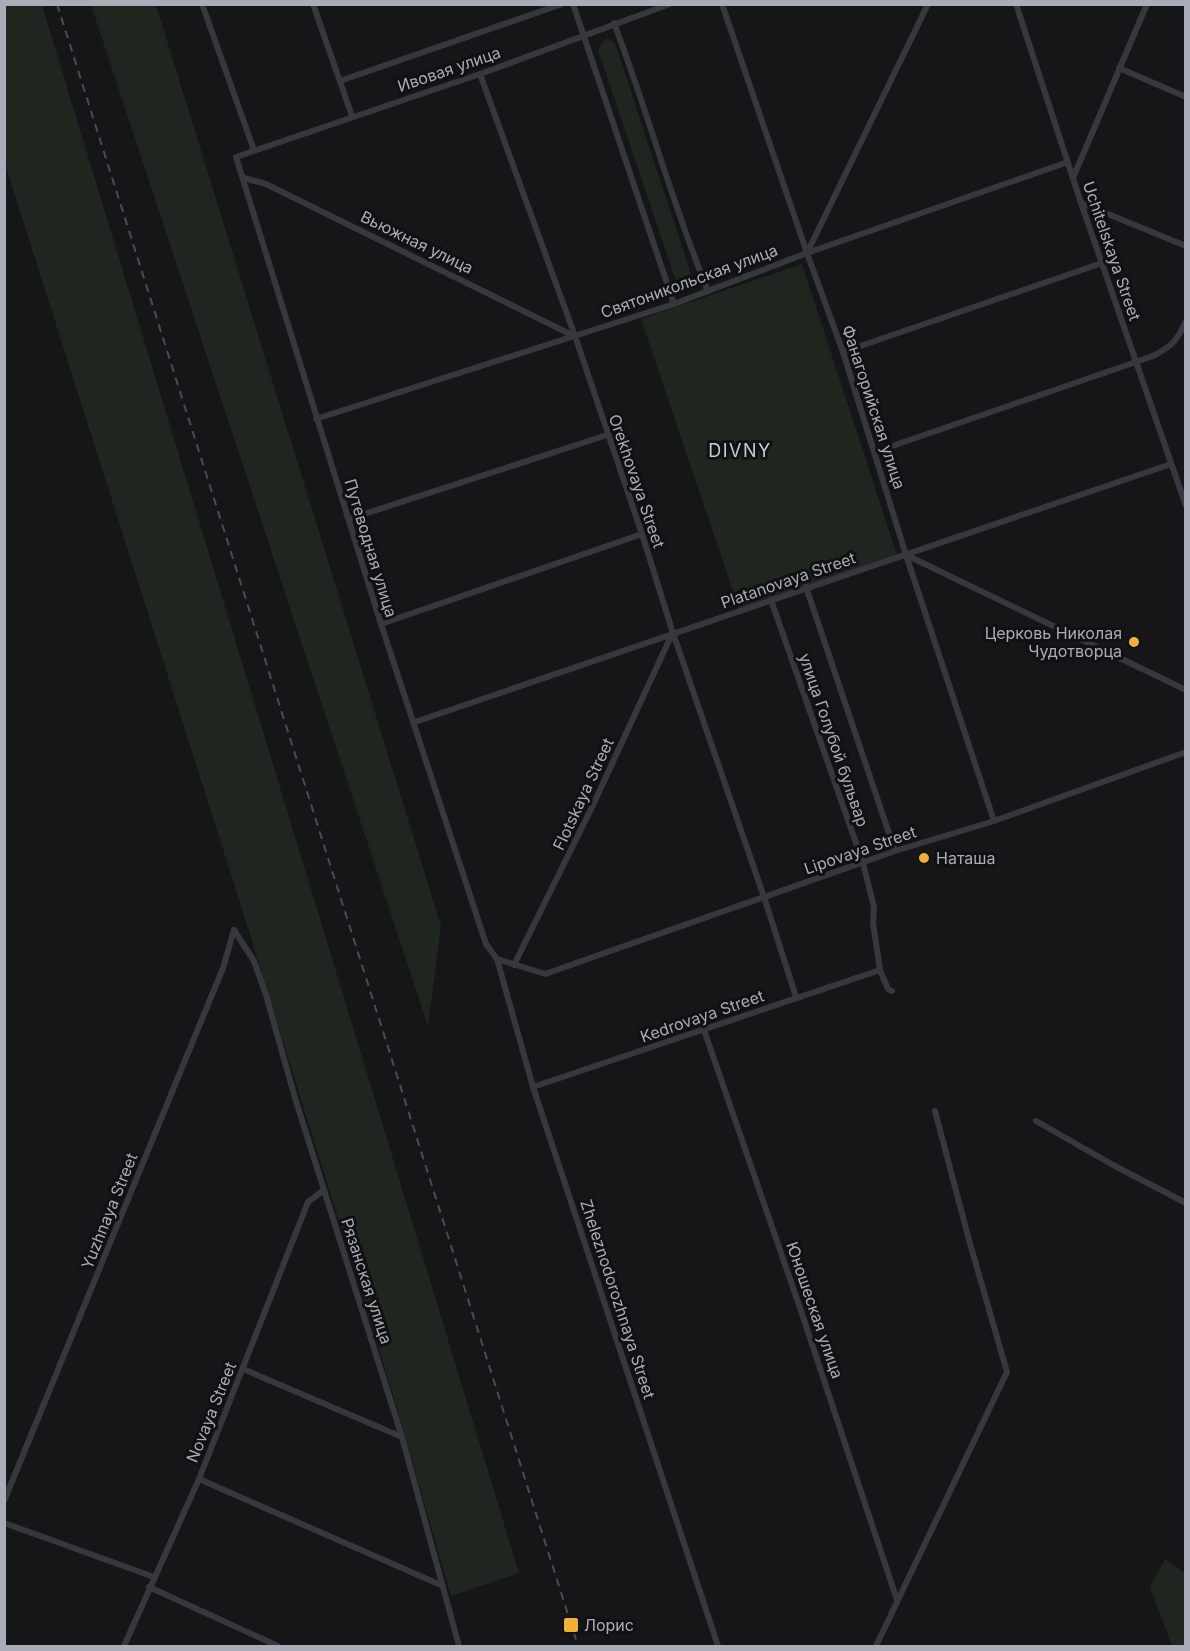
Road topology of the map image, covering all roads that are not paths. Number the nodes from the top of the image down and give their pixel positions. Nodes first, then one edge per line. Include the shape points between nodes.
1 (202, 4) edge
2 (313, 4) edge
3 (562, 4) edge
4 (573, 4) edge
5 (670, 4) edge
6 (722, 4) edge
7 (928, 4) edge
8 (1016, 4) edge
9 (1147, 4) edge
10 (614, 23) junction
11 (584, 35) junction
12 (1119, 68) junction
13 (480, 74) junction
14 (340, 81) junction
15 (1185, 97) edge
16 (352, 116) junction
17 (254, 150) junction
18 (236, 157) joint
19 (1068, 162) junction
20 (244, 178) junction
21 (1073, 179) junction
22 (1081, 203) junction
23 (1185, 246) edge
24 (807, 253) junction
25 (1102, 263) junction
26 (708, 291) junction
27 (674, 304) junction
28 (1185, 321) edge
29 (575, 336) junction
30 (843, 352) junction
31 (1136, 362) junction
32 (316, 419) junction
33 (608, 435) junction
34 (875, 452) junction
35 (1171, 464) junction
36 (1185, 506) edge
37 (349, 519) junction
38 (642, 534) junction
39 (906, 555) junction
40 (806, 587) junction
41 (771, 600) junction
42 (381, 624) junction
43 (673, 633) junction
44 (1185, 690) edge
45 (415, 722) junction
46 (1185, 752) edge
47 (994, 821) junction
48 (895, 851) junction
49 (863, 863) junction
50 (764, 897) junction
51 (234, 930) joint
52 (497, 959) junction
53 (514, 965) junction
54 (880, 970) junction
55 (892, 992) dead end
56 (796, 997) junction
57 (704, 1030) junction
58 (533, 1087) junction
59 (934, 1111) dead end
60 (1036, 1121) dead end
61 (324, 1191) junction
62 (1185, 1203) edge
63 (243, 1369) junction
64 (402, 1437) junction
65 (199, 1479) junction
66 (4, 1501) edge
67 (4, 1524) edge
68 (154, 1578) junction
69 (443, 1586) junction
70 (149, 1587) junction
71 (897, 1600) junction
72 (124, 1647) edge
73 (278, 1647) edge
74 (459, 1647) edge
75 (718, 1647) edge
76 (876, 1647) edge

1 - 17 street
2 - 14 street
3 - 14 street, Ивовая улица
4 - 11 street
5 - 10 street, Ивовая улица
6 - 24 street, Фанагорийская улица
7 - 24 street
8 - 19 street, Uchitelskaya Street
9 - 12 street
10 - 11 street, Ивовая улица
10 - 26 street
11 - 13 street, Ивовая улица
11 - 27 street
12 - 15 street
12 - 21 street
13 - 16 street, Ивовая улица
13 - 29 street, Orekhovaya Street
14 - 16 street
16 - 17 street, Ивовая улица
17 - 18 street, Ивовая улица
18 - 20 street, Путеводная улица
19 - 21 street, Uchitelskaya Street
19 - 24 street, Святоникольская улица
20 - 29 street, Вьюжная улица via 266,184
20 - 32 street, Путеводная улица
21 - 22 street, Uchitelskaya Street
22 - 23 street
22 - 25 street, Uchitelskaya Street
24 - 26 street, Святоникольская улица
24 - 30 street, Фанагорийская улица
25 - 30 street
25 - 31 street, Uchitelskaya Street
26 - 27 street, Святоникольская улица
27 - 29 street, Святоникольская улица
28 - 31 street via 1179,338 1169,347
29 - 32 street, Святоникольская улица
29 - 33 street, Orekhovaya Street
30 - 34 street, Фанагорийская улица
31 - 34 street
31 - 35 street, Uchitelskaya Street
32 - 37 street, Путеводная улица
33 - 37 street
33 - 38 street, Orekhovaya Street
34 - 39 street, Фанагорийская улица
35 - 36 street, Uchitelskaya Street
35 - 39 street, Platanovaya Street
37 - 42 street, Путеводная улица
38 - 42 street
38 - 43 street, Orekhovaya Street
39 - 40 street, Platanovaya Street
39 - 44 street
39 - 47 street, Фанагорийская улица
40 - 41 street, Platanovaya Street
40 - 48 street
41 - 43 street, Platanovaya Street
41 - 49 street, улица Голубой бульвар
42 - 45 street, Путеводная улица
43 - 45 street, Platanovaya Street
43 - 50 street, Orekhovaya Street
43 - 53 street, Flotskaya Street
45 - 52 street, Путеводная улица via 486,944
46 - 47 street, Lipovaya Street
47 - 48 street, Lipovaya Street
48 - 49 street, Lipovaya Street
49 - 50 street, Lipovaya Street
49 - 54 street, улица Голубой бульвар via 874,908
50 - 53 street, Lipovaya Street via 545,974
50 - 56 street, Orekhovaya Street
51 - 61 street, Рязанская улица via 254,961 266,995
51 - 66 street, Yuzhnaya Street via 223,968
52 - 53 street
52 - 58 street, Zheleznodorozhnaya Street
54 - 55 street, улица Голубой бульвар
54 - 56 street, Kedrovaya Street
56 - 57 street, Kedrovaya Street
57 - 58 street, Kedrovaya Street
57 - 71 street, Юношеская улица
58 - 75 street, Zheleznodorozhnaya Street
59 - 71 street via 1007,1372
60 - 62 street
61 - 63 street, Novaya Street via 308,1202
61 - 64 street, Рязанская улица
63 - 64 street
63 - 65 street, Novaya Street
64 - 69 street, Рязанская улица
65 - 68 street, Novaya Street
65 - 69 street
67 - 68 street
68 - 70 street, Novaya Street
69 - 74 street, Рязанская улица
70 - 72 street, Novaya Street
70 - 73 street
71 - 76 street

